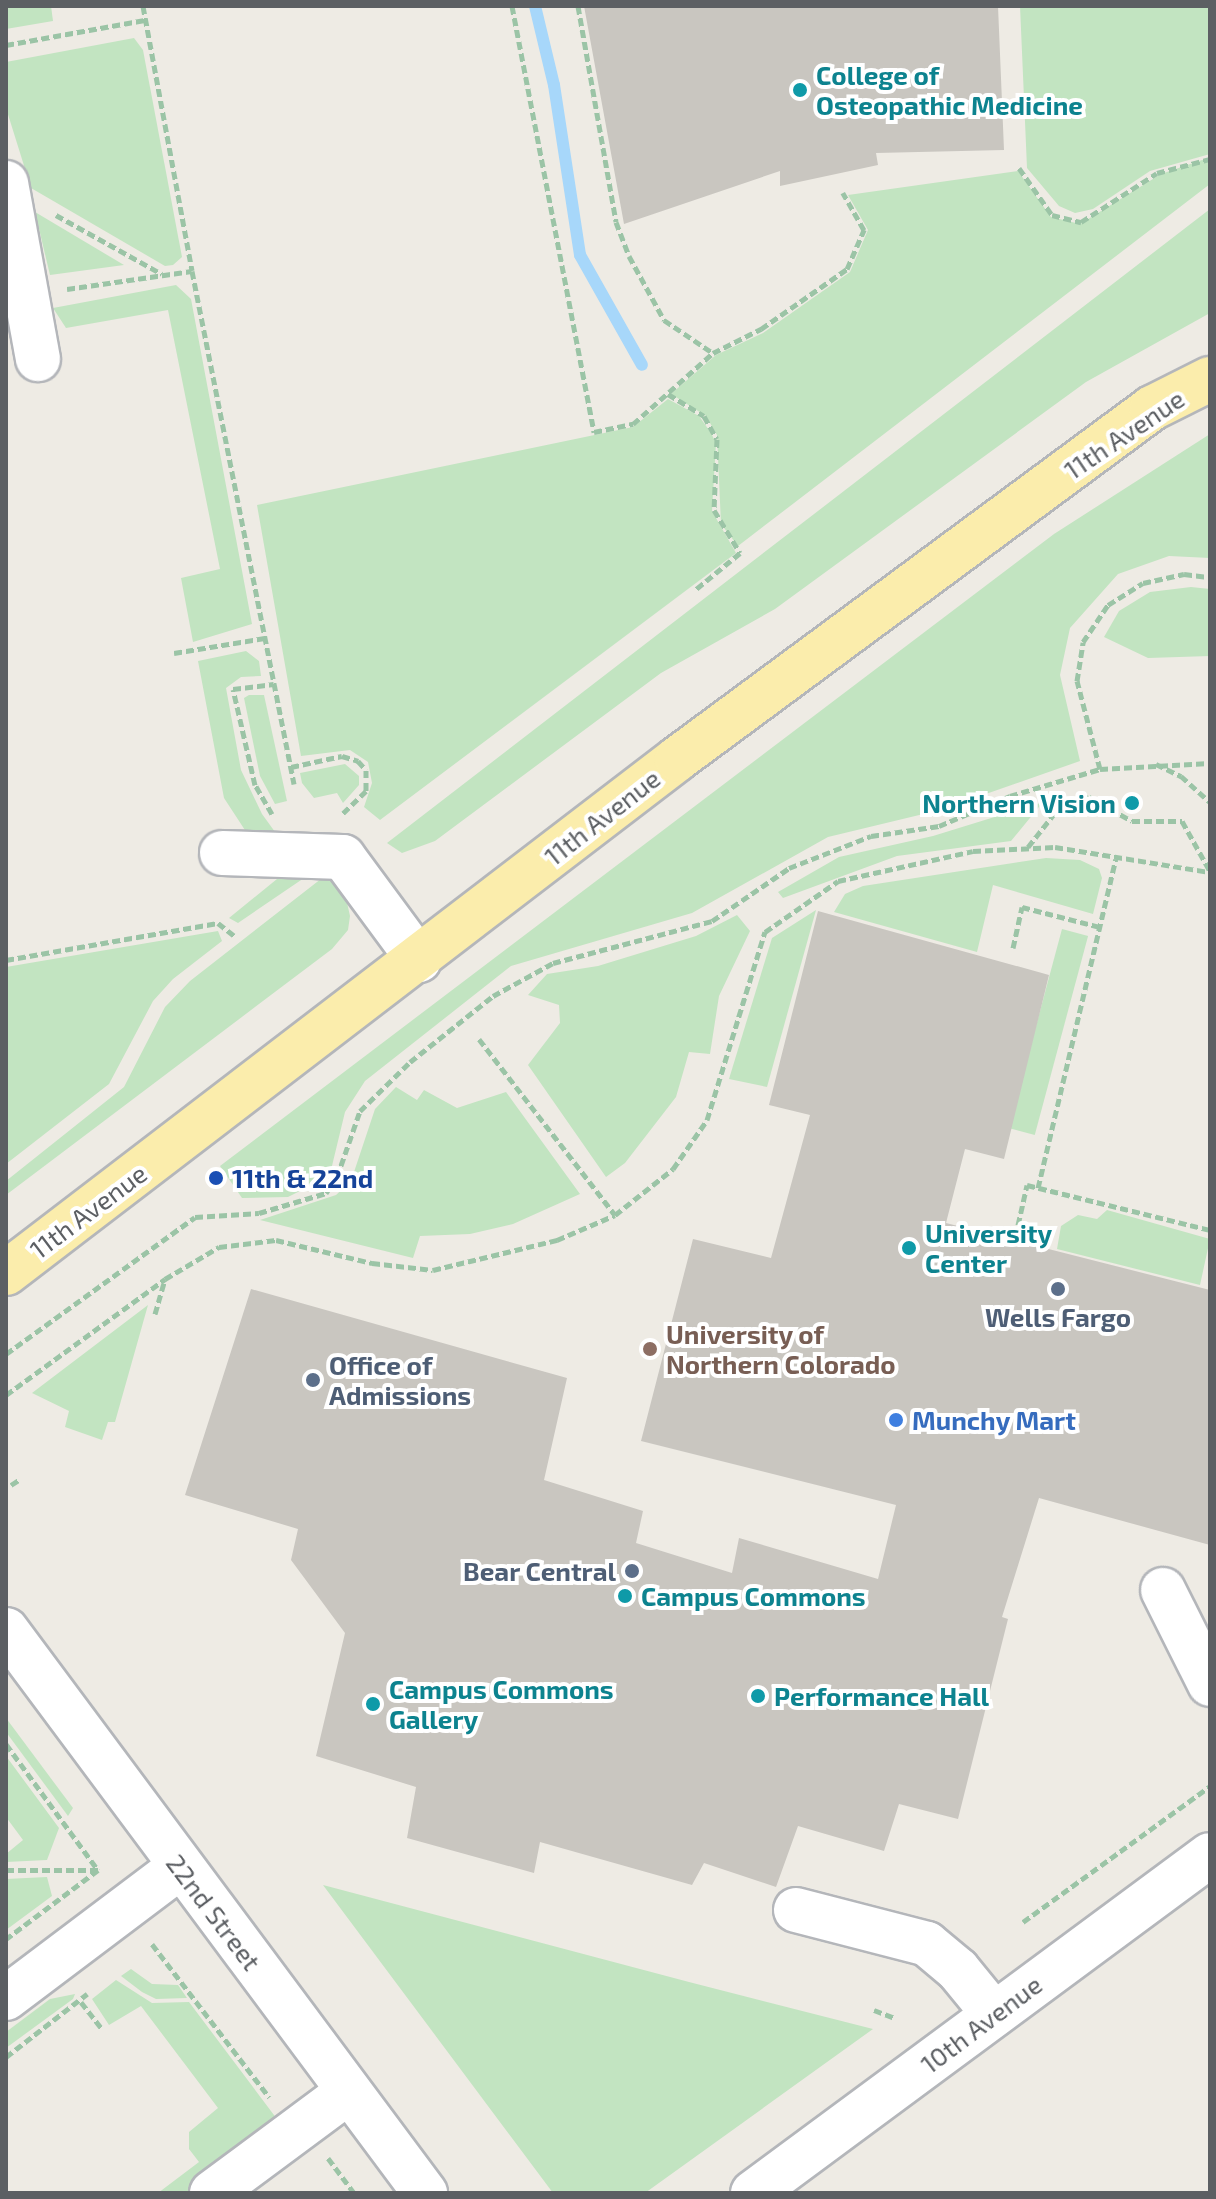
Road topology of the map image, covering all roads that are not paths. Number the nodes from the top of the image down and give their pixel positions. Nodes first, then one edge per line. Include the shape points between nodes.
1 (7, 185) edge
2 (38, 359) dead end
3 (1210, 379) edge
4 (222, 853) dead end
5 (419, 960) junction
6 (6, 1273) edge
7 (1163, 1590) dead end
8 (6, 1630) edge
9 (1210, 1684) edge
10 (1210, 1855) edge
11 (180, 1867) junction
12 (796, 1910) dead end
13 (6, 1998) edge
14 (994, 2014) junction
15 (348, 2092) junction
16 (212, 2193) edge
17 (425, 2193) edge
18 (753, 2193) edge

1 - 2 street
3 - 5 main road, 11th Avenue via 1139,417 677,759
4 - 5 street via 343,857
5 - 6 main road, 11th Avenue
7 - 9 street
8 - 11 street, 22nd Street
10 - 14 street, 10th Avenue
11 - 13 street
11 - 15 street, 22nd Street
12 - 14 street via 927,1944 958,1970
14 - 18 street, 10th Avenue
15 - 16 street via 306,2138
15 - 17 street, 22nd Street

